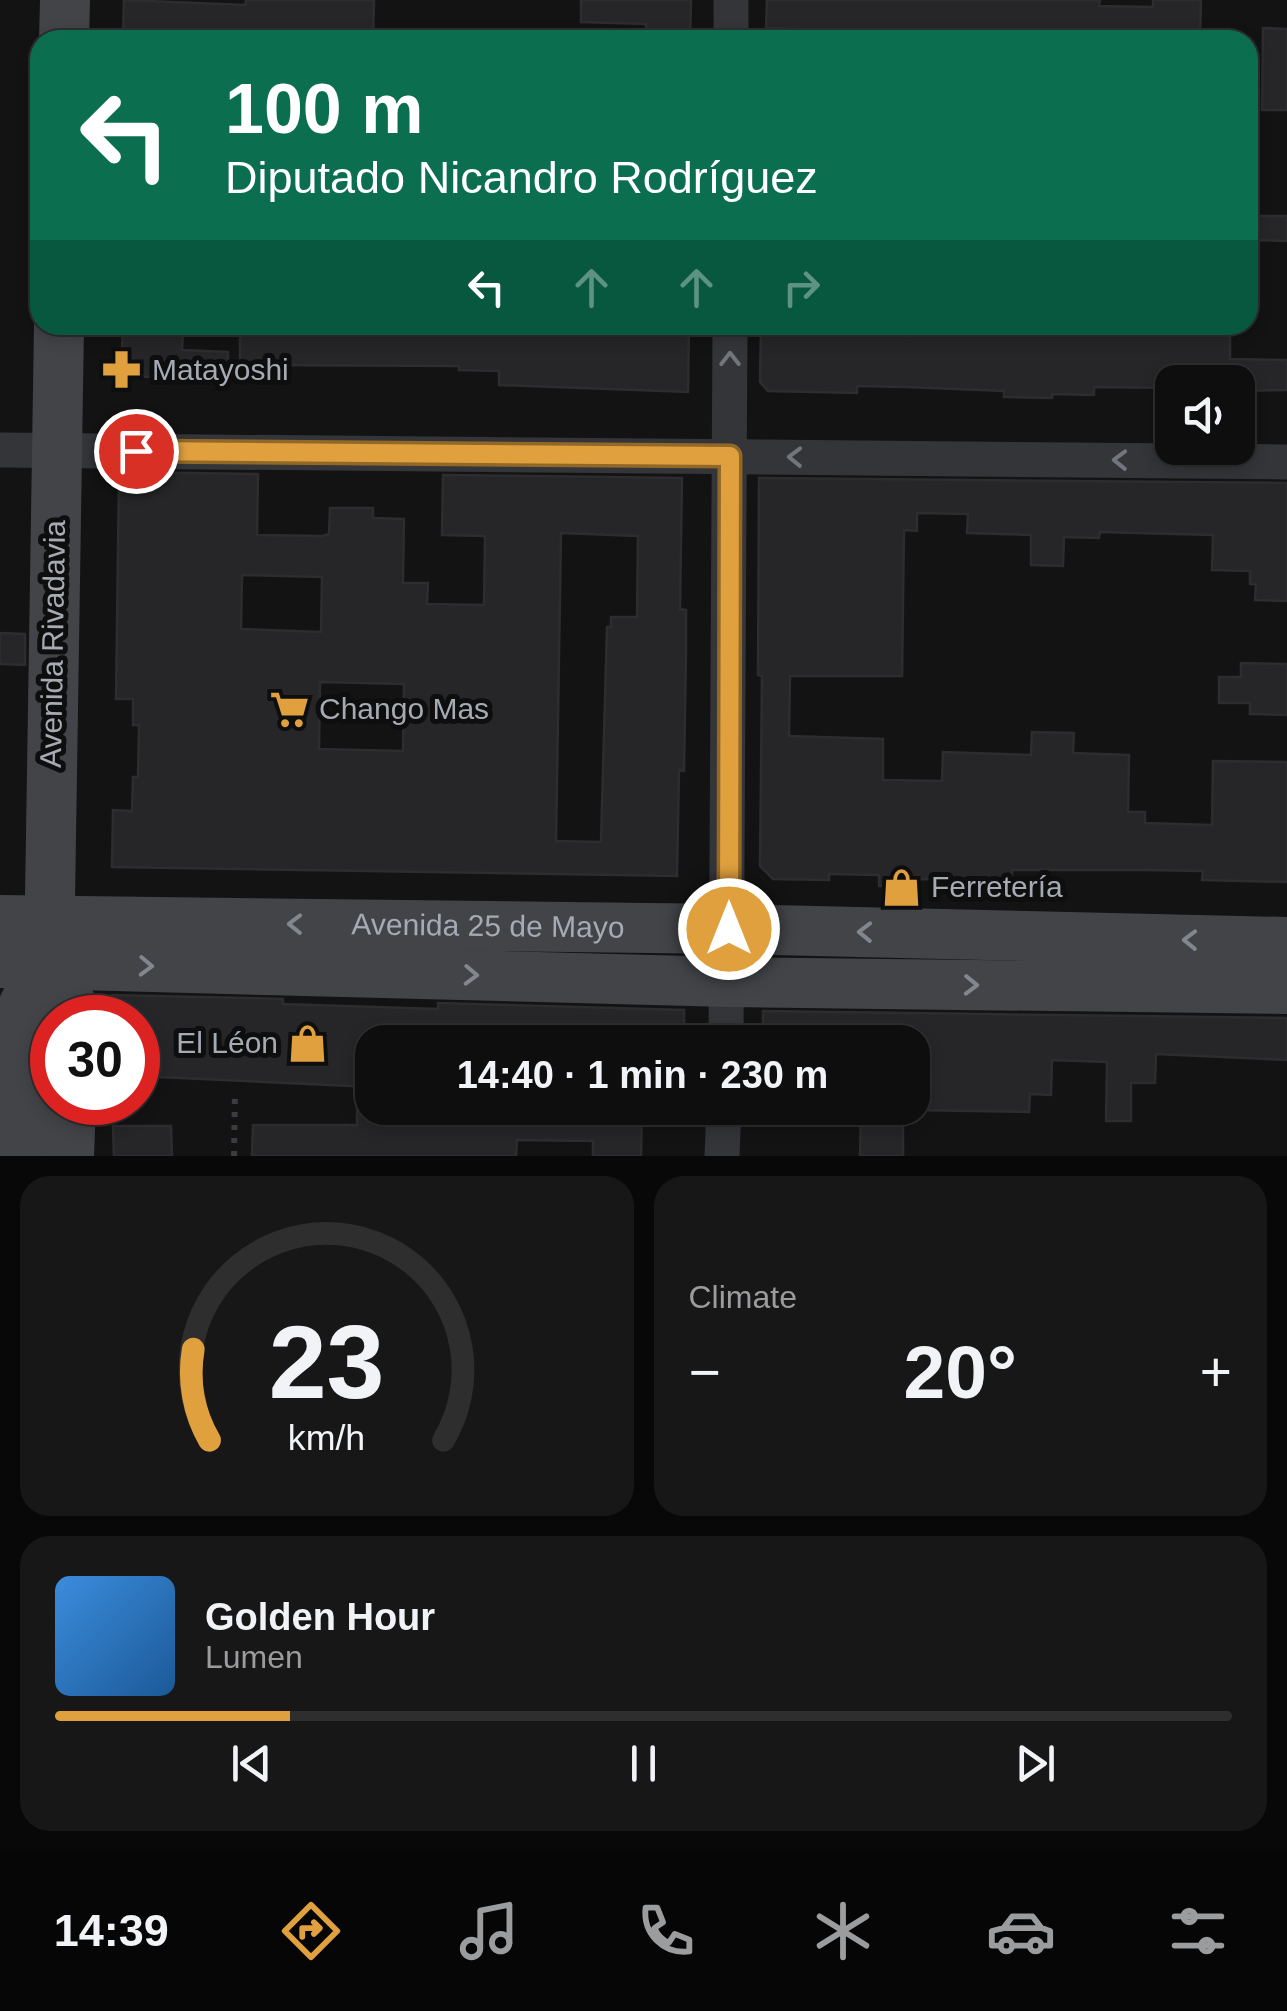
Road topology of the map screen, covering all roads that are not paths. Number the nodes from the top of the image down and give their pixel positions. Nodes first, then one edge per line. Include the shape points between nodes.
1 (65, 0) edge
2 (731, 0) edge
3 (64, 30) edge
4 (731, 30) edge
5 (59, 335) edge
6 (730, 335) edge
7 (0, 450) edge
8 (56, 450) junction
9 (730, 456) junction
10 (1287, 462) edge
11 (0, 920) edge
12 (729, 929) junction
13 (49, 942) junction
14 (1287, 942) edge
15 (0, 963) edge
16 (729, 982) junction
17 (1287, 989) edge
18 (70, 995) edge
19 (727, 1025) edge
20 (70, 1125) edge
21 (723, 1125) edge
22 (20, 1156) edge
23 (69, 1156) edge
24 (722, 1156) edge

1 - 3 main road
2 - 4 street
5 - 8 main road, Avenida Rivadavia
9 -> 6 street
7 - 8 street
8 - 9 street
8 - 13 main road, Avenida Rivadavia
10 -> 9 street
9 - 12 street
11 - 13 main road
12 -> 13 main road, Avenida 25 de Mayo
14 -> 12 main road, Avenida 25 de Mayo
12 - 16 street
13 - 15 main road
13 -> 16 main road, Avenida 25 de Mayo
13 - 18 main road
13 - 22 main road via 24,1004
16 -> 17 main road, Avenida 25 de Mayo
16 - 19 street
20 - 23 main road
21 - 24 street

